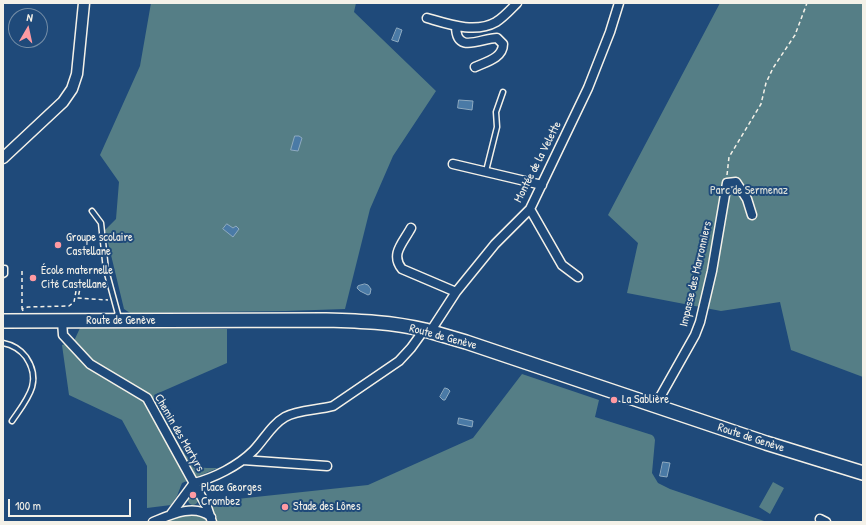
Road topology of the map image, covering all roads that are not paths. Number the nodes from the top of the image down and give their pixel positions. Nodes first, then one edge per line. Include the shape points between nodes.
1 (84, 3) edge
2 (517, 3) edge
3 (619, 3) edge
4 (427, 18) dead end
5 (456, 26) junction
6 (475, 67) dead end
7 (503, 92) dead end
8 (3, 158) edge
9 (453, 164) dead end
10 (486, 172) junction
11 (542, 185) junction
12 (530, 209) junction
13 (92, 210) dead end
14 (752, 215) dead end
15 (411, 228) dead end
16 (3, 268) edge
17 (3, 275) edge
18 (578, 277) dead end
19 (456, 292) junction
20 (3, 321) edge
21 (62, 321) junction
22 (120, 321) junction
23 (427, 331) junction
24 (3, 343) edge
25 (655, 406) junction
26 (12, 421) dead end
27 (243, 460) junction
28 (327, 466) dead end
29 (863, 473) edge
30 (194, 483) junction
31 (171, 514) junction
32 (212, 519) edge
33 (153, 522) edge

1 - 8 street via 77,74 72,89 63,102
2 - 5 street via 496,22 473,28
3 - 11 street, Montée de la Velette via 588,88
4 - 5 street
5 - 6 street via 456,34 462,41 473,44 497,38 503,44 497,56
7 - 10 lane via 496,112 496,127
9 - 10 street
10 - 11 street
11 - 12 street, Montée de la Velette
12 - 18 street via 562,264
12 - 19 street, Montée de la Velette via 495,244
13 - 22 lane via 100,223 106,270
14 - 25 street, Impasse des Marronniers via 747,199 736,182 727,183 700,322 695,336
15 - 19 street via 397,252 396,258 402,270
16 - 17 lane
19 - 23 street, Montée de la Velette
20 - 21 main road, Route de Genève
21 - 22 main road, Route de Genève
21 - 30 street, Chemin des Martyrs via 63,335 90,364 147,398
22 - 23 main road, Route de Genève via 359,321 400,325
23 - 25 main road, Route de Genève
23 - 27 street, Montée de la Velette via 390,368 333,406 286,416
24 - 26 lane via 11,344 22,352 34,373 34,384
25 - 29 main road, Route de Genève
27 - 28 street
27 - 30 street, Montée de la Velette via 208,479
30 - 31 street
30 - 32 street, Chemin des Martyrs
31 - 32 street via 198,511
31 - 33 street

